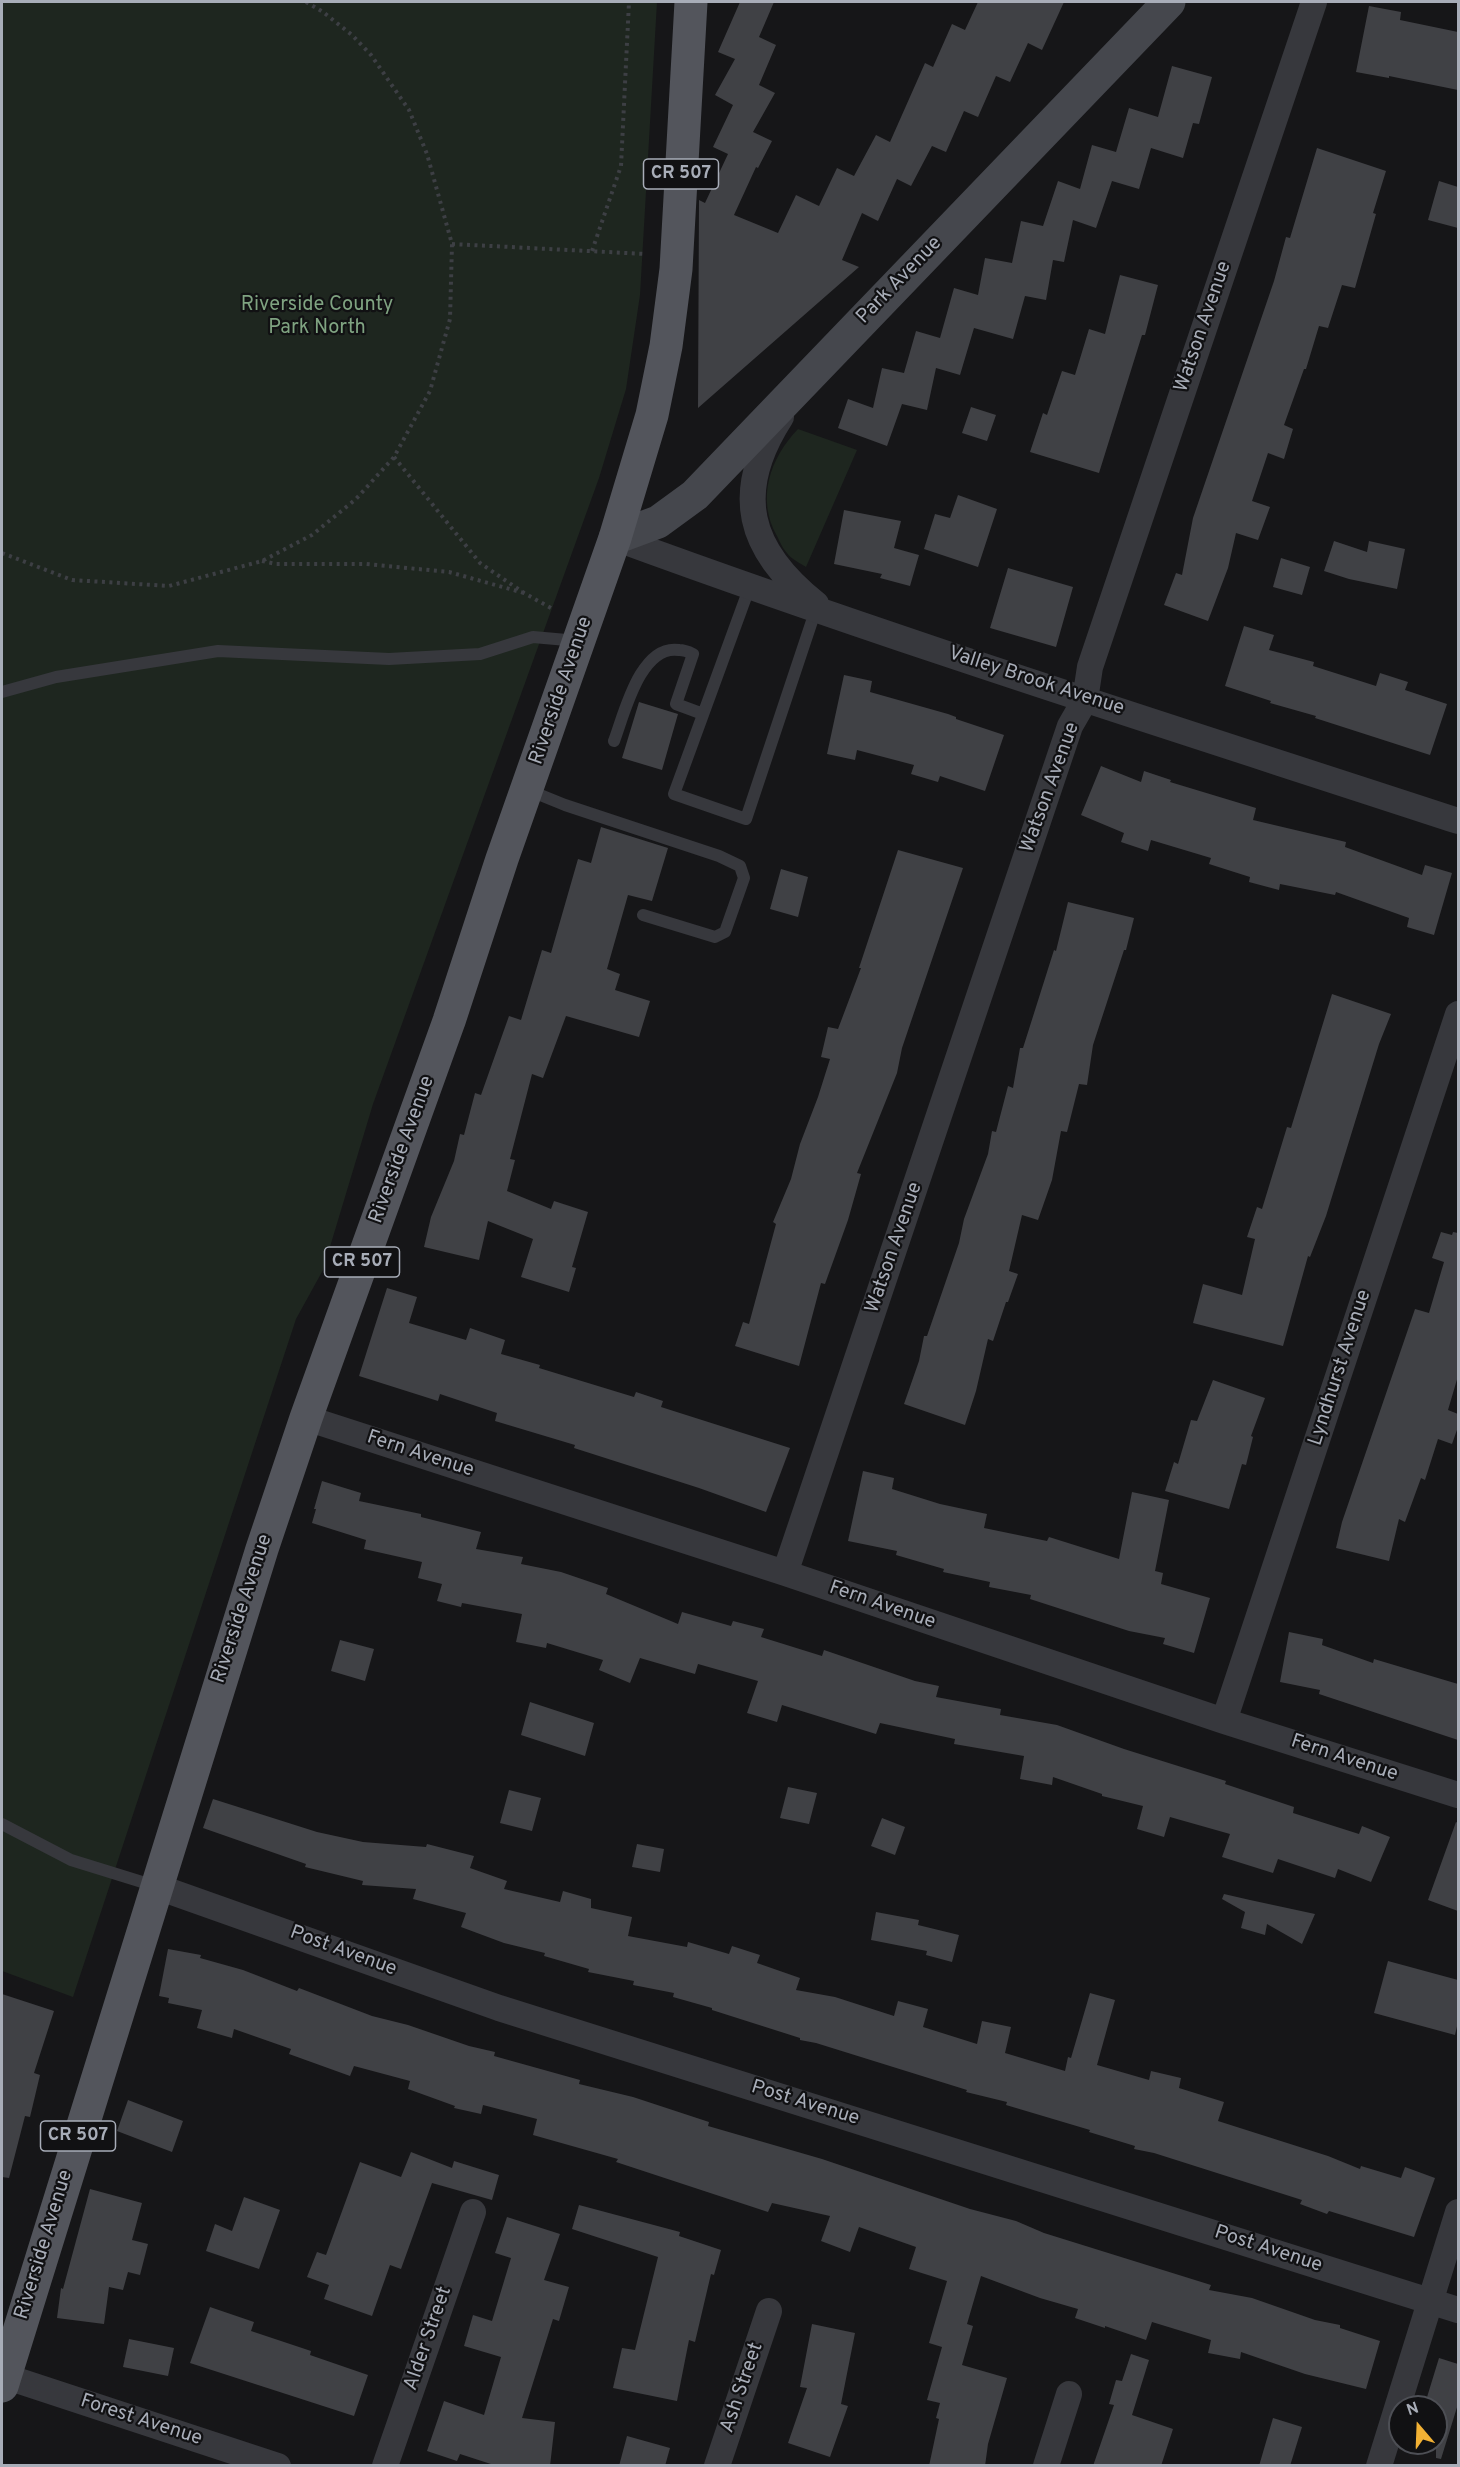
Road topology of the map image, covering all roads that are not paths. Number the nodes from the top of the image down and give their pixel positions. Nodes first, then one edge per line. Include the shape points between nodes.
1 (691, 2) edge
2 (1170, 2) edge
3 (1314, 2) edge
4 (803, 382) junction
5 (615, 538) junction
6 (750, 586) junction
7 (822, 611) junction
8 (579, 641) junction
9 (2, 692) edge
10 (1085, 700) junction
11 (703, 714) junction
12 (614, 741) dead end
13 (527, 790) junction
14 (1458, 821) edge
15 (643, 915) dead end
16 (1458, 1014) edge
17 (306, 1418) junction
18 (785, 1573) junction
19 (1224, 1721) junction
20 (1458, 1796) edge
21 (2, 1824) edge
22 (155, 1886) junction
23 (473, 2212) dead end
24 (1458, 2212) edge
25 (1430, 2301) junction
26 (1458, 2310) edge
27 (769, 2311) dead end
28 (3, 2381) edge
29 (1069, 2394) dead end
30 (278, 2466) edge
31 (385, 2466) edge
32 (717, 2466) edge
33 (1046, 2466) edge
34 (1379, 2466) edge

1 - 5 main road, Riverside Avenue / CR 507 via 677,255 666,346 652,415
2 - 4 street, Park Avenue
3 - 10 street, Watson Avenue via 1090,667
4 - 5 street, Park Avenue via 695,495 658,522
4 - 7 street via 767,438 754,479 752,510 766,552 794,586
5 - 6 street, Valley Brook Avenue
5 - 8 main road, Riverside Avenue / CR 507
6 - 7 street, Valley Brook Avenue
6 - 11 lane
7 - 10 street, Valley Brook Avenue
7 - 11 lane via 746,819 674,794
8 - 9 lane via 533,637 480,654 389,659 218,651 56,677
8 - 13 main road, Riverside Avenue / CR 507
10 - 14 street, Valley Brook Avenue
10 - 18 street, Watson Avenue via 1070,726
11 - 12 lane via 676,704 693,654 677,649 662,653 635,681
13 - 15 lane via 740,866 744,878 725,932 715,937
13 - 17 main road, Riverside Avenue / CR 507
16 - 19 street, Lyndhurst Avenue
17 - 18 street, Fern Avenue
17 - 22 main road, Riverside Avenue / CR 507
18 - 19 street, Fern Avenue
19 - 20 street, Fern Avenue
21 - 22 lane via 71,1860
22 - 25 street, Post Avenue via 499,2008
22 - 28 main road, Riverside Avenue / CR 507
23 - 31 street, Alder Street
24 - 25 street
25 - 26 street, Post Avenue
25 - 34 street
27 - 32 street, Ash Street
28 - 30 street, Forest Avenue
29 - 33 street

